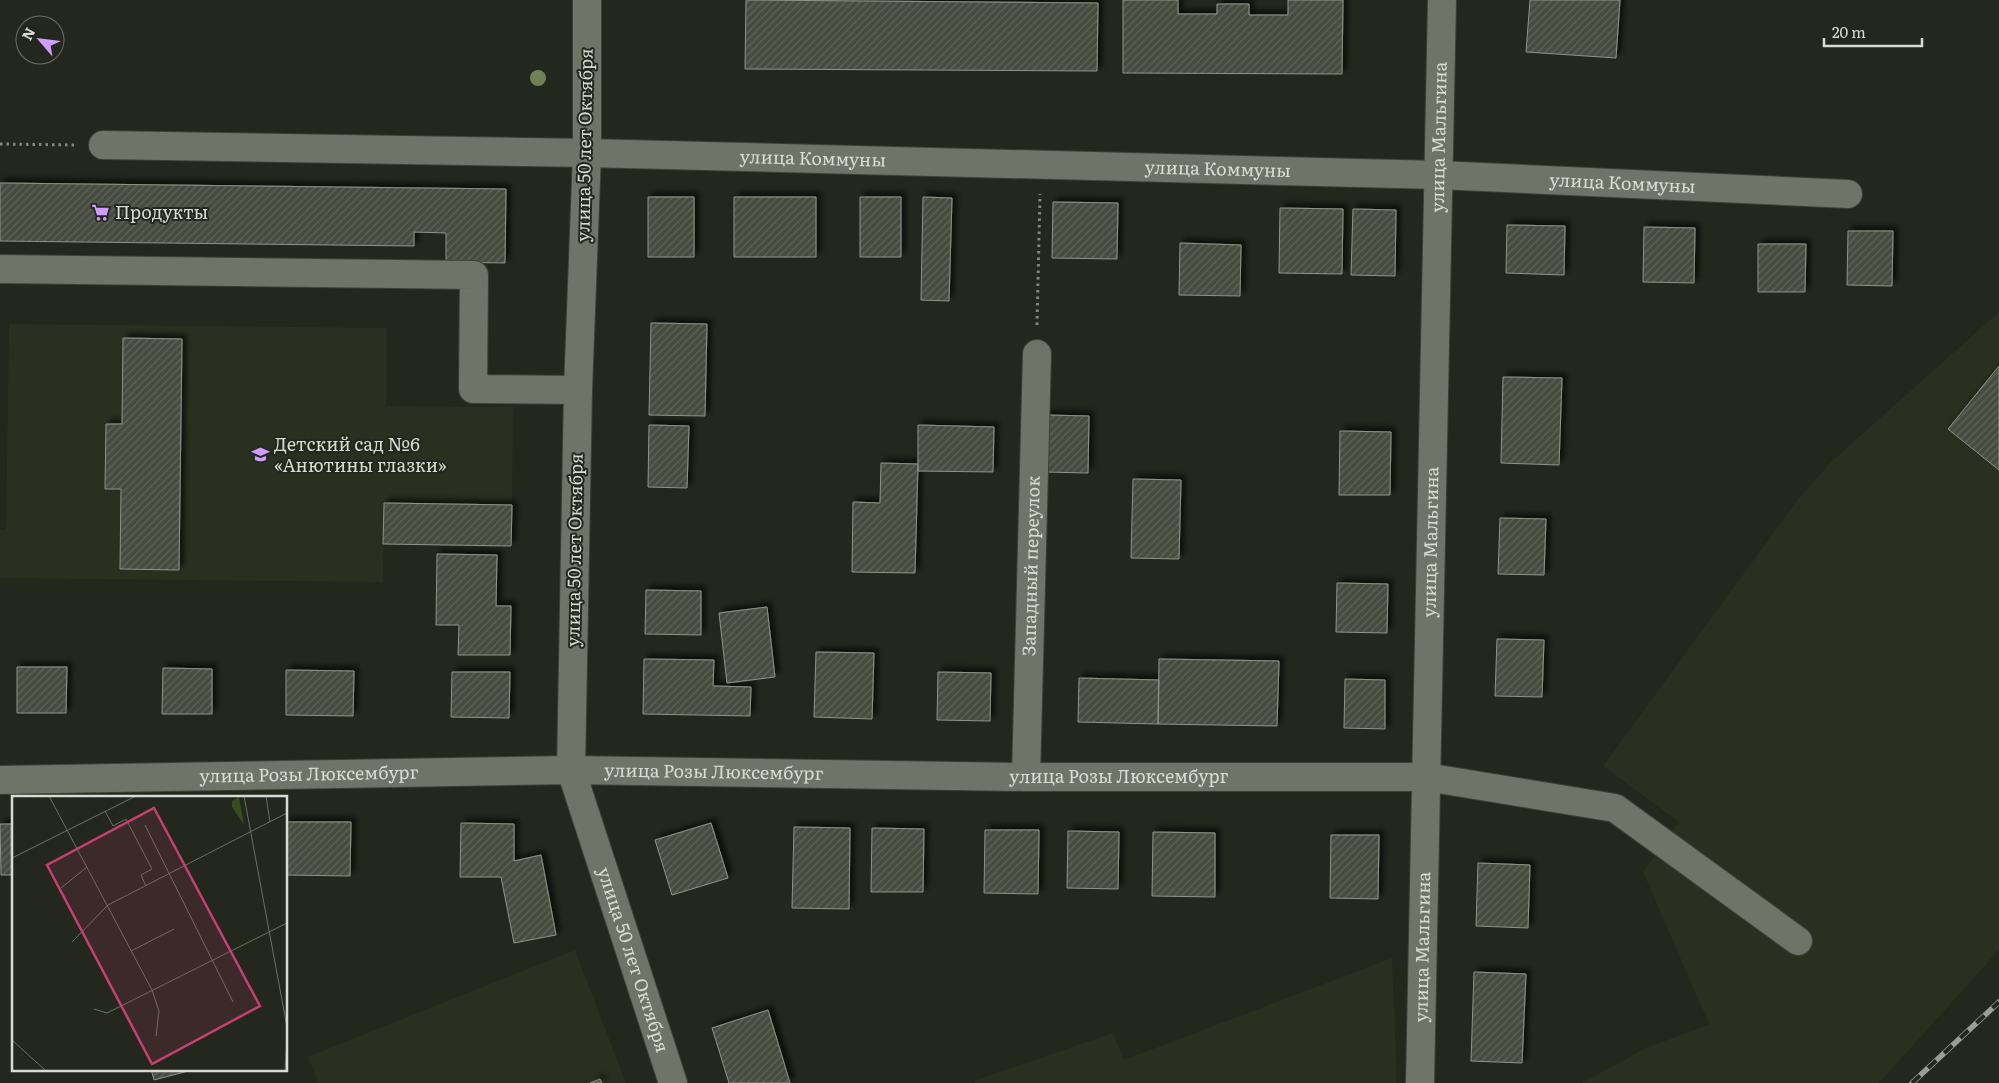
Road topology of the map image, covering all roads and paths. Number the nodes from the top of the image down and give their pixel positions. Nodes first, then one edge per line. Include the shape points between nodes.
1 (587, 0) edge
2 (1442, 0) edge
3 (0, 144) edge
4 (103, 145) joint
5 (587, 152) junction
6 (1041, 164) junction
7 (1438, 175) junction
8 (1848, 194) dead end
9 (0, 269) edge
10 (1037, 354) joint
11 (578, 390) junction
12 (571, 770) junction
13 (1026, 777) junction
14 (1426, 777) junction
15 (0, 780) edge
16 (184, 788) edge
17 (1798, 941) dead end
18 (673, 1083) edge
19 (1420, 1083) edge

1 - 5 street, улица 50 лет Октября
2 - 7 street, улица Мальгина
3 - 4 path
4 - 5 street, улица Коммуны
5 - 6 street, улица Коммуны
5 - 11 street, улица 50 лет Октября
6 - 7 street, улица Коммуны
6 - 10 path
7 - 8 street, улица Коммуны
7 - 14 street, улица Мальгина
9 - 11 street via 474,275 473,390
10 - 13 street, Западный переулок
11 - 12 street, улица 50 лет Октября
12 - 13 street, улица Розы Люксембург
12 - 16 street, улица Розы Люксембург
12 - 18 street, улица 50 лет Октября
13 - 14 street, улица Розы Люксембург
14 - 17 street, улица Розы Люксембург via 1615,808
14 - 19 street, улица Мальгина
15 - 16 street, улица Розы Люксембург

